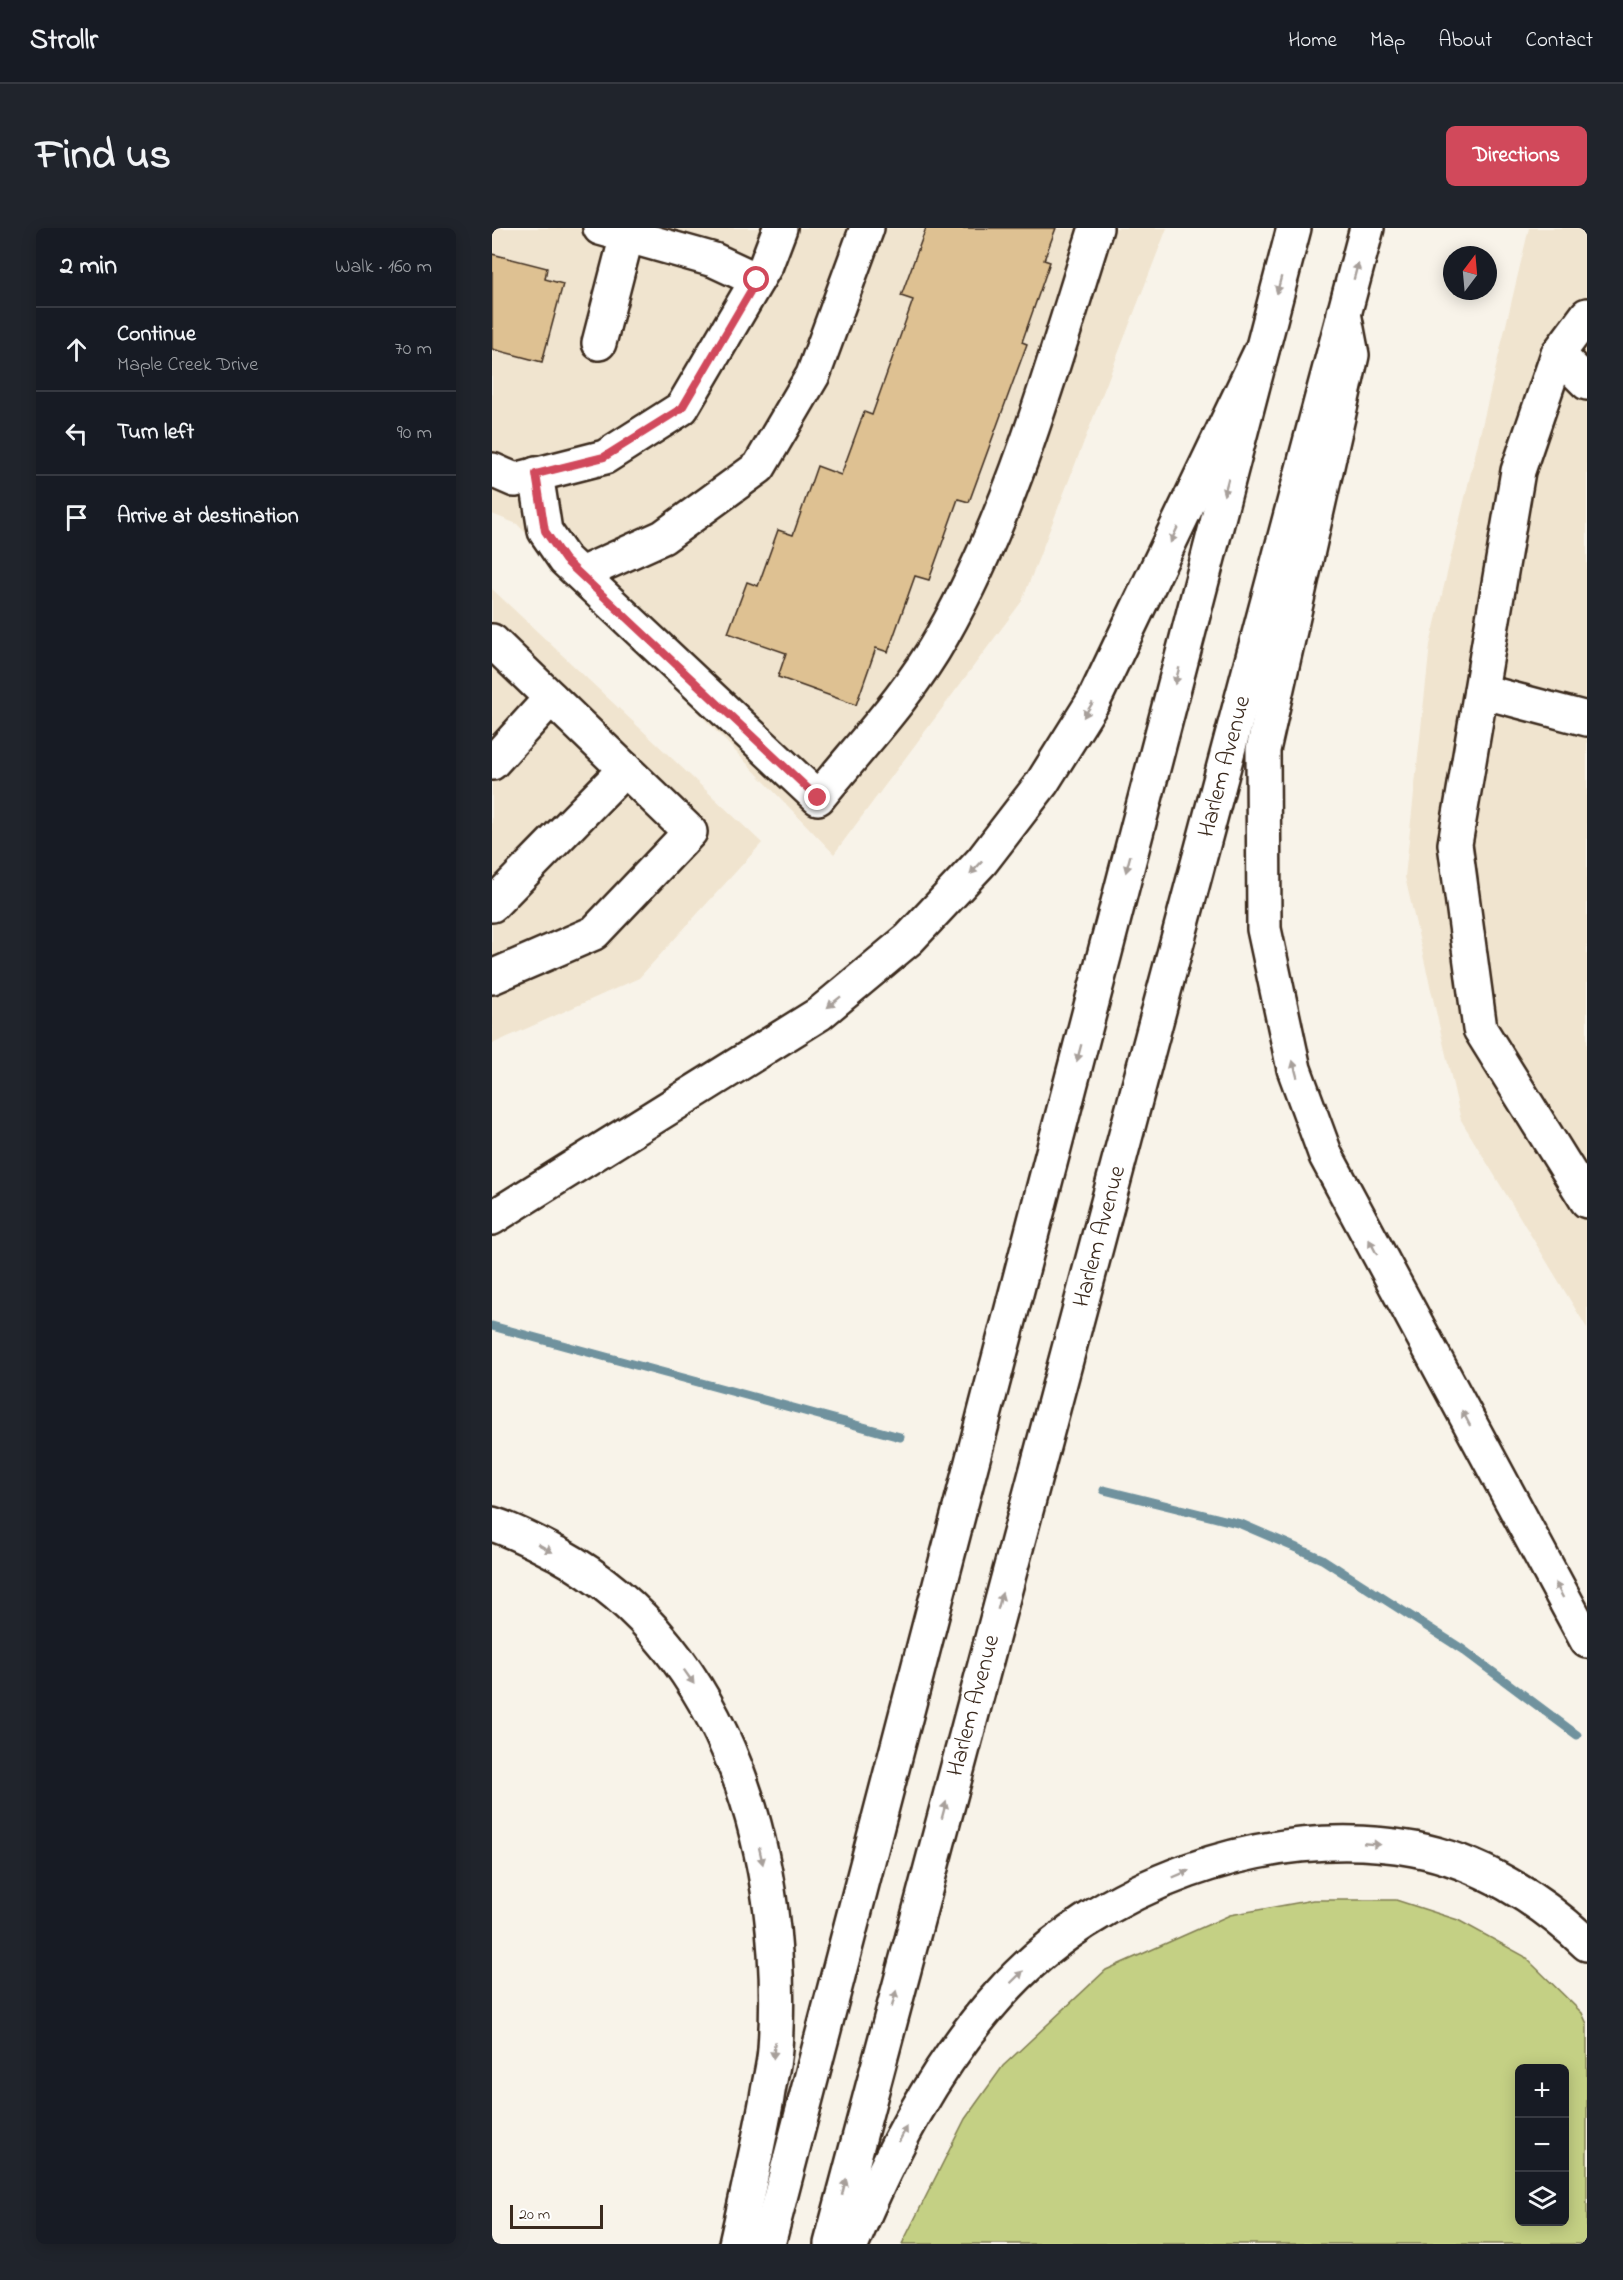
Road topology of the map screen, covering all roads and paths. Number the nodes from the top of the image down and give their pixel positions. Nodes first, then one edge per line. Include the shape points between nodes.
1 (780, 228) edge
2 (867, 228) edge
3 (1096, 228) edge
4 (1294, 228) edge
5 (1367, 228) edge
6 (613, 231) edge
7 (757, 280) junction
8 (1344, 313) junction
9 (1587, 315) edge
10 (599, 343) dead end
11 (1262, 349) junction
12 (1558, 354) junction
13 (1587, 383) edge
14 (492, 470) edge
15 (536, 474) junction
16 (581, 574) junction
17 (492, 641) edge
18 (1481, 691) junction
19 (551, 698) junction
20 (1587, 720) edge
21 (492, 763) edge
22 (625, 769) junction
23 (492, 904) edge
24 (492, 977) edge
25 (1583, 1188) edge
26 (492, 1218) edge
27 (492, 1524) edge
28 (1587, 1641) edge
29 (1587, 1944) edge
30 (736, 2244) edge
31 (768, 2244) edge
32 (831, 2244) edge
33 (852, 2244) edge

1 - 7 main road
2 - 16 main road via 813,375 759,467 663,537
3 - 16 main road via 1047,388 973,573 942,636 909,687 818,798
4 -> 11 main road
8 -> 5 main road, Harlem Avenue
6 - 7 main road via 714,260
6 - 10 main road
7 - 15 main road via 682,408 604,457
28 -> 8 main road via 1326,1156 1294,1069 1264,930 1263,750 1352,355
32 -> 8 main road, Harlem Avenue
9 - 12 main road
11 -> 26 main road via 1094,700 1042,783 982,861 909,939 819,1014
11 -> 31 main road
12 - 13 main road
12 - 18 main road via 1518,471
14 - 15 main road via 515,480
15 - 16 main road via 545,531 565,560
17 - 19 main road
18 - 20 main road
18 - 25 main road via 1455,844 1480,1029
19 - 21 main road
19 - 22 main road
22 - 23 main road
22 - 24 main road via 690,832 594,933
27 -> 30 main road via 527,1538 602,1582 663,1641 711,1712 745,1792 772,1907 775,2051
33 -> 29 main road via 902,2134 948,2058 1000,1993 1031,1963 1096,1915 1144,1889 1199,1867 1261,1850 1322,1842 1370,1843 1416,1849 1513,1886 1567,1924

